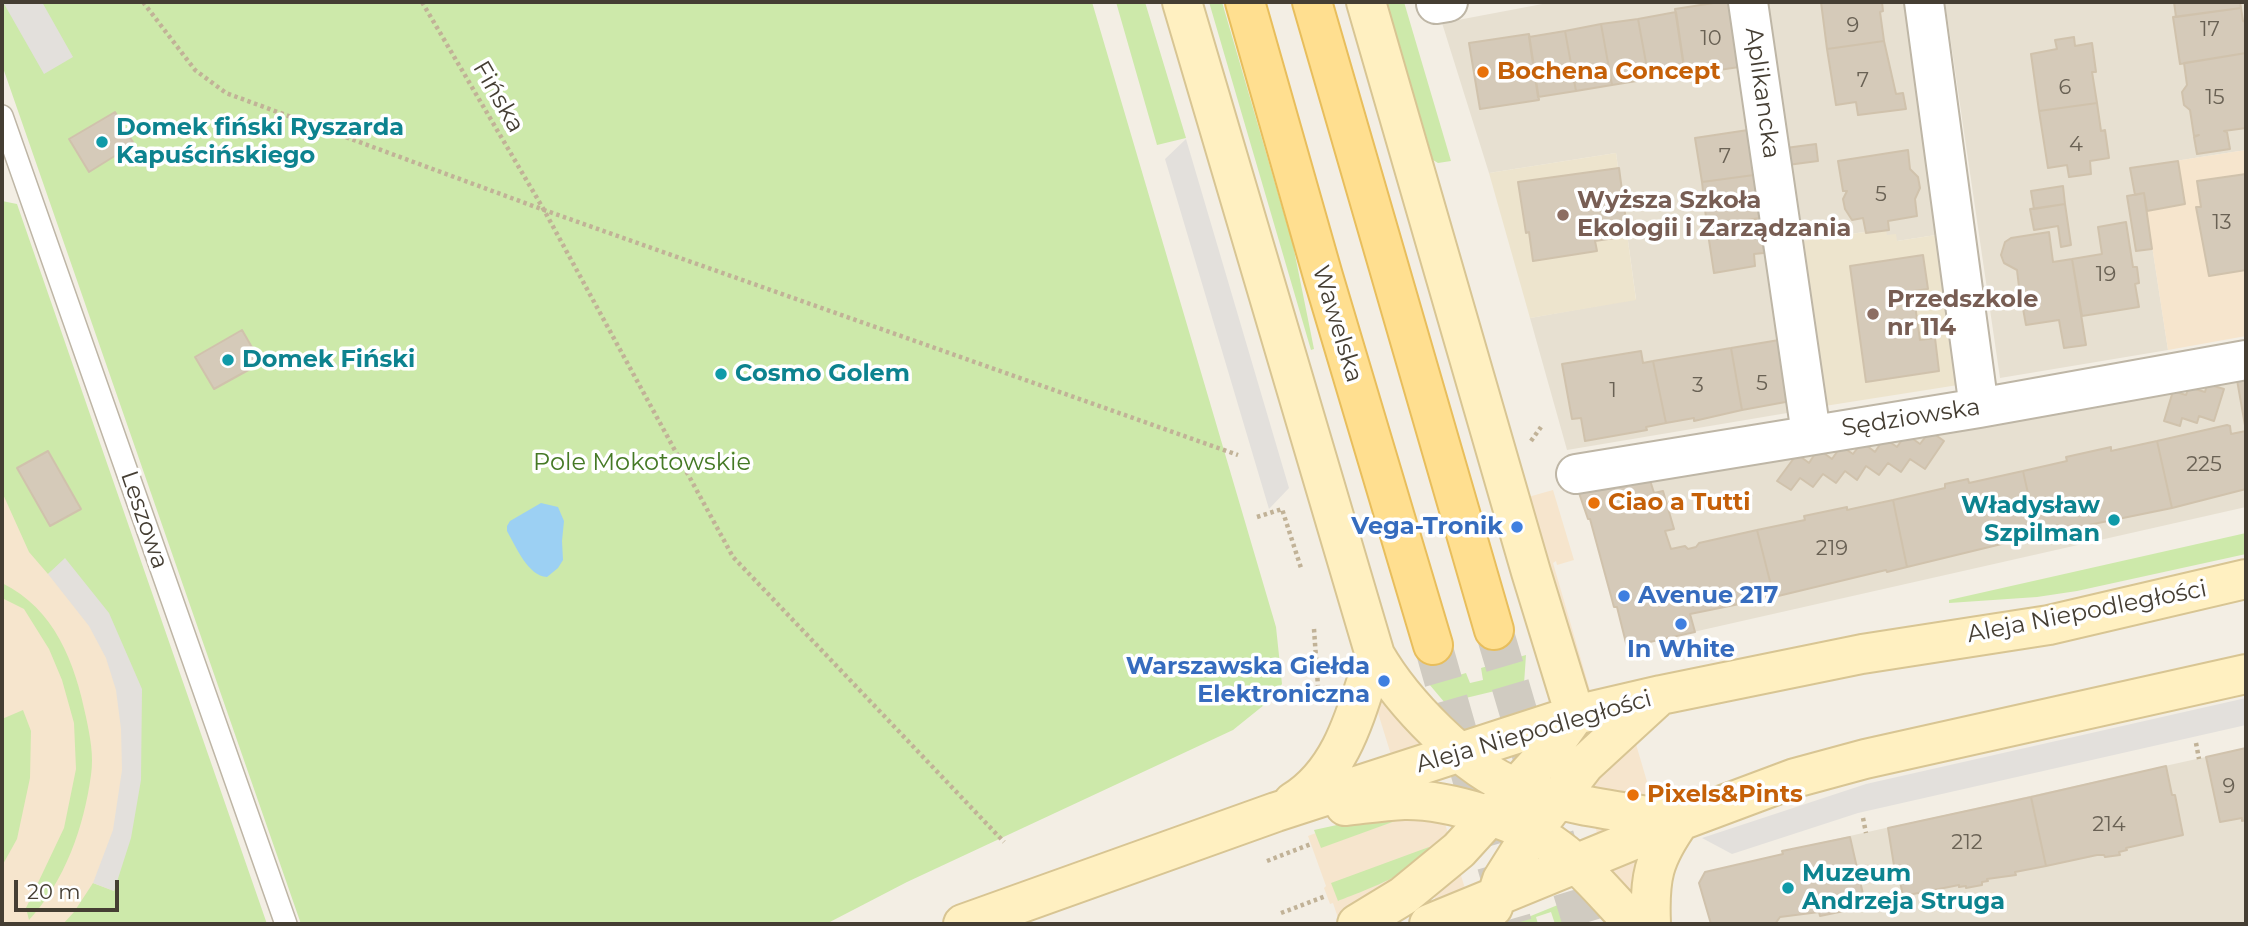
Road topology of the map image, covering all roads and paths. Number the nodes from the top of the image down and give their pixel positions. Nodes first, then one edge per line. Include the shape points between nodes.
1 (143, 2) edge
2 (422, 2) edge
3 (1182, 2) edge
4 (1245, 2) edge
5 (1312, 2) edge
6 (1366, 2) edge
7 (1748, 2) edge
8 (1924, 2) edge
9 (2, 116) edge
10 (544, 210) junction
11 (2246, 360) edge
12 (1979, 408) junction
13 (1811, 434) junction
14 (1238, 455) dead end
15 (1576, 474) dead end
16 (1257, 517) dead end
17 (1301, 568) dead end
18 (2246, 579) edge
19 (1314, 629) dead end
20 (1494, 630) tunnel mouth
21 (1433, 645) tunnel mouth
22 (1375, 655) junction
23 (2246, 674) edge
24 (1661, 695) junction
25 (1320, 702) dead end
26 (1575, 715) junction
27 (2196, 743) dead end
28 (1460, 752) junction
29 (2199, 759) dead end
30 (1516, 787) junction
31 (1559, 799) junction
32 (1276, 812) junction
33 (1489, 816) junction
34 (1863, 818) dead end
35 (1680, 821) junction
36 (1866, 833) dead end
37 (1531, 834) junction
38 (1004, 842) dead end
39 (1311, 844) dead end
40 (1267, 861) dead end
41 (1575, 864) junction
42 (1326, 896) dead end
43 (1492, 911) edge
44 (1281, 913) dead end
45 (286, 924) edge
46 (962, 924) edge
47 (1357, 924) edge
48 (1429, 924) edge
49 (1634, 924) edge
50 (1651, 924) edge

1 - 10 path via 195,70 226,93
2 - 10 path, Fińska
3 - 22 main road
4 - 21 main road, Wawelska
5 - 20 main road
6 - 26 main road
7 - 13 street, Aplikancka
8 - 12 street
9 - 45 lane, Leszowa
10 - 14 path
10 - 38 path, Fińska via 733,557
11 - 12 street, Sędziowska
12 - 13 street, Sędziowska
13 - 15 street, Sędziowska
16 - 17 path via 1282,509
18 - 24 main road, Aleja Niepodległości via 2049,625 1862,654
19 - 25 path
22 - 28 main road via 1390,681
22 - 32 main road via 1355,719 1331,766 1310,792
23 - 35 main road via 1850,763
24 - 26 main road, Aleja Niepodległości
24 - 31 main road via 1585,764
26 - 28 main road, Aleja Niepodległości
26 - 30 main road
27 - 29 path
28 - 30 main road
28 - 32 main road, Aleja Niepodległości
30 - 31 main road
30 - 33 main road
31 - 35 main road
31 - 37 main road
32 - 33 main road via 1406,800
32 - 46 main road, Aleja Niepodległości
33 - 37 main road
33 - 47 main road via 1433,873
34 - 36 path
35 - 41 main road
35 - 50 main road via 1653,871
37 - 41 main road
37 - 43 main road via 1502,880
39 - 40 path
41 - 43 main road
41 - 49 main road
42 - 44 path
43 - 48 main road

